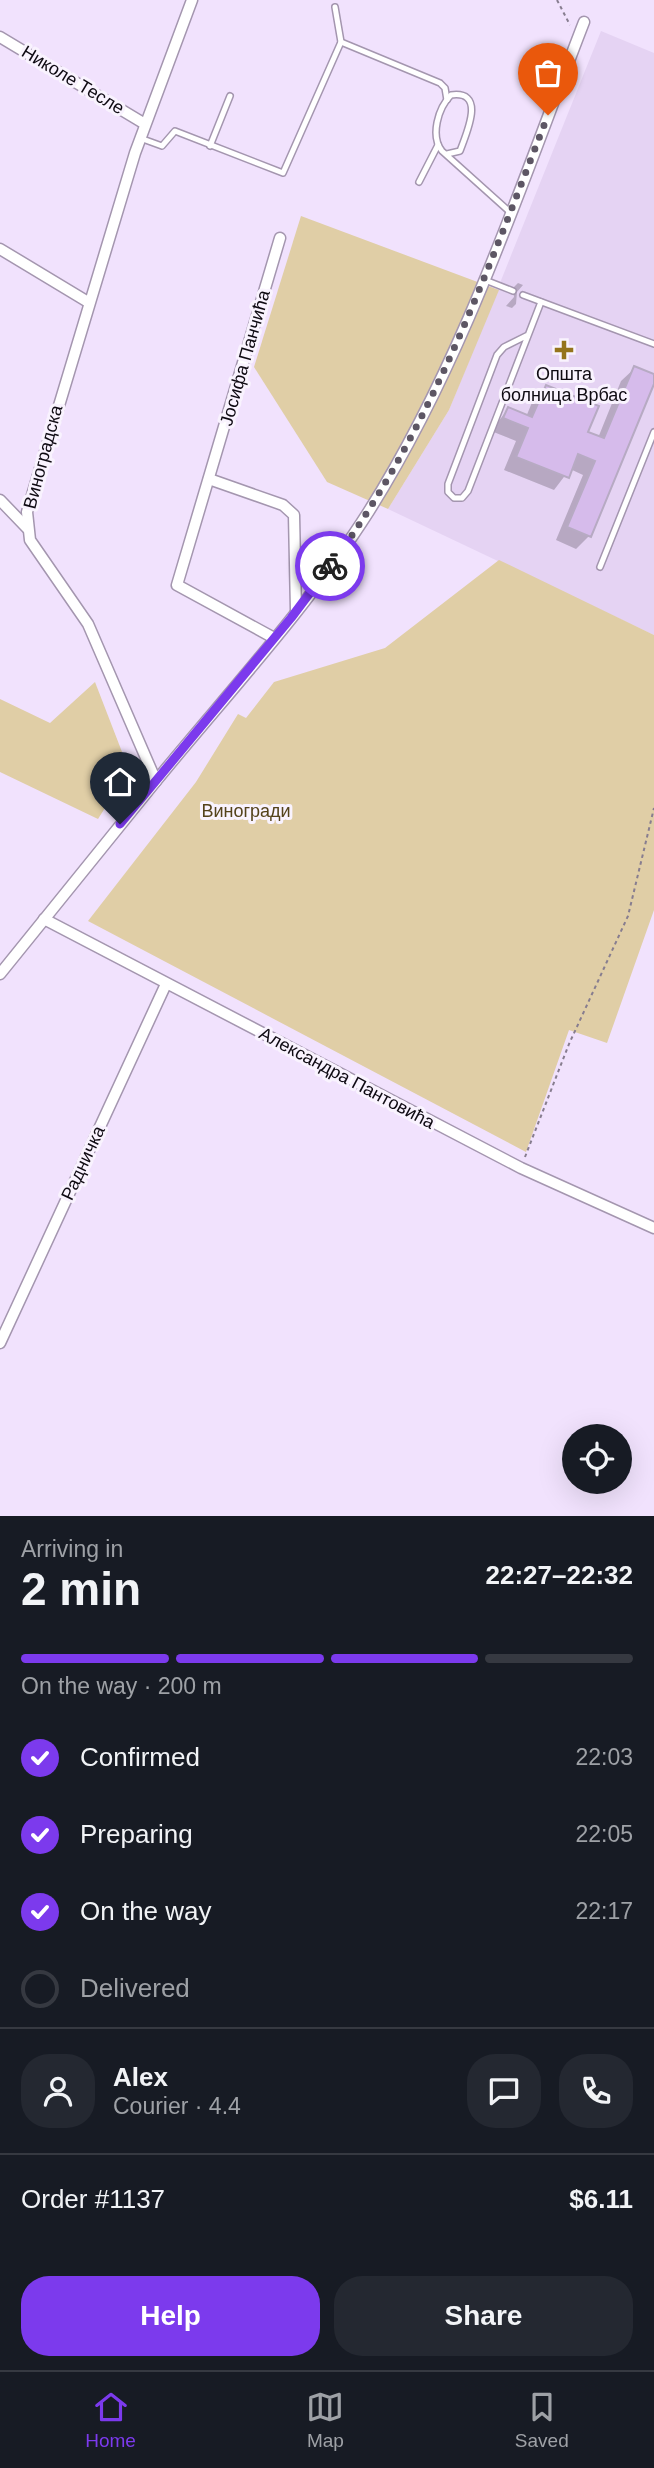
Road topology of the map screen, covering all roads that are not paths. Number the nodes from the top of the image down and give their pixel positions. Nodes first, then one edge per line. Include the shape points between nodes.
1 (192, 0) edge
2 (335, 7) dead end
3 (584, 22) dead end
4 (0, 37) edge
5 (341, 42) junction
6 (230, 96) dead end
7 (446, 100) junction
8 (145, 124) junction
9 (140, 138) junction
10 (438, 145) junction
11 (210, 146) junction
12 (446, 154) junction
13 (419, 182) dead end
14 (511, 213) junction
15 (280, 238) dead end
16 (0, 250) edge
17 (485, 280) junction
18 (513, 291) dead end
19 (523, 295) dead end
20 (88, 302) junction
21 (541, 302) junction
22 (528, 335) junction
23 (654, 344) edge
24 (654, 432) edge
25 (209, 479) junction
26 (0, 500) edge
27 (27, 528) junction
28 (600, 567) dead end
29 (296, 611) junction
30 (274, 638) junction
31 (156, 781) junction
32 (44, 919) junction
33 (0, 974) edge
34 (166, 984) junction
35 (654, 1228) edge
36 (0, 1343) edge

1 - 8 street, Виноградска
2 - 5 lane
3 - 14 street
4 - 8 street, Николе Тесле
5 - 7 lane via 440,83
5 - 11 lane via 283,173
6 - 11 lane
7 - 10 lane via 435,132
7 - 12 lane via 461,95 470,100 474,111 460,151
8 - 9 street, Виноградска
9 - 11 lane via 162,146 175,131
9 - 20 street, Виноградска
10 - 12 lane
10 - 13 lane
12 - 14 lane
14 - 17 street
15 - 25 street, Јосифа Панчића
16 - 20 street
17 - 18 lane
17 - 29 street via 431,399 383,487
19 - 21 lane
20 - 27 street, Виноградска via 35,479
21 - 22 lane
21 - 23 lane
22 - 22 lane via 468,491 462,498 454,498 448,484 497,355
24 - 28 lane
25 - 29 street via 283,505 294,515
25 - 30 street, Јосифа Панчића via 177,585
26 - 27 street
27 - 31 street, Виноградска via 33,545 88,624
29 - 30 street
30 - 31 street
31 - 32 street
32 - 33 street
32 - 34 street, Александра Пантовића
34 - 35 street, Александра Пантовића via 521,1168
34 - 36 street, Радничка

